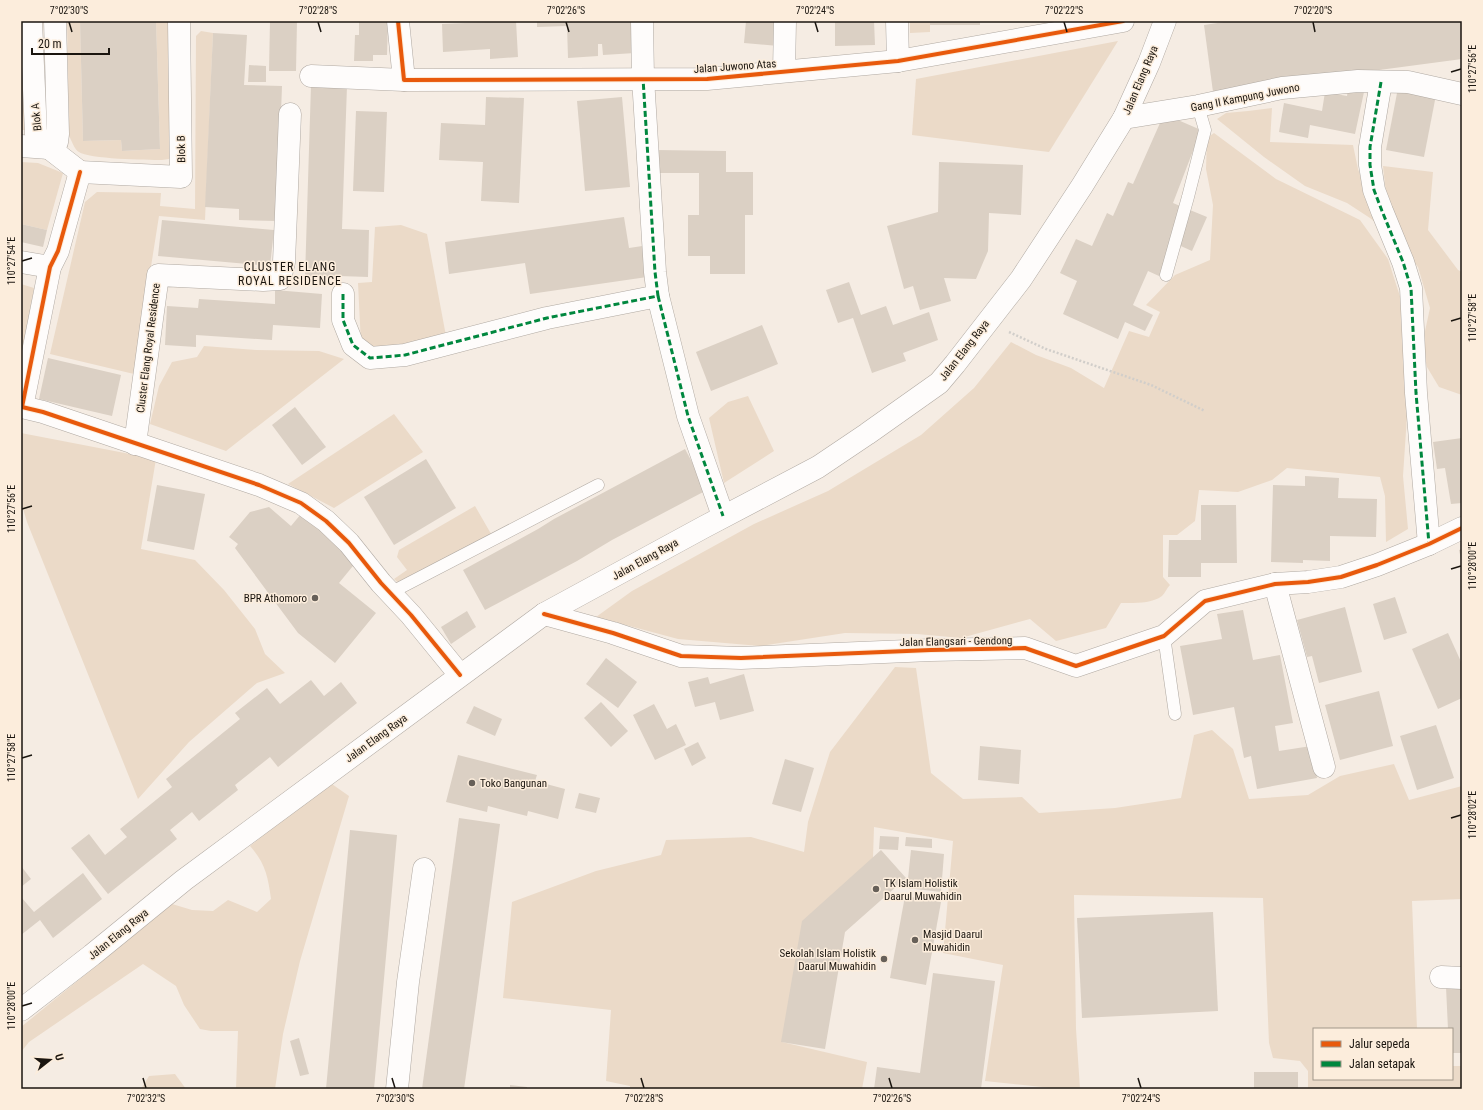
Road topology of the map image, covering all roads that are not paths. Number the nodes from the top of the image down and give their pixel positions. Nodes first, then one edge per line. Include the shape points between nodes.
1 (31, 21) edge
2 (55, 21) edge
3 (178, 21) edge
4 (398, 21) edge
5 (642, 21) edge
6 (785, 21) edge
7 (897, 21) edge
8 (1123, 21) edge
9 (1165, 21) edge
10 (898, 61) junction
11 (784, 71) junction
12 (311, 76) dead end
13 (643, 78) junction
14 (404, 80) junction
15 (1381, 82) junction
16 (1462, 94) edge
17 (1198, 106) junction
18 (290, 114) dead end
19 (1124, 118) junction
20 (21, 146) edge
21 (49, 148) junction
22 (80, 172) junction
23 (21, 262) edge
24 (50, 268) junction
25 (1166, 275) dead end
26 (343, 294) dead end
27 (658, 296) junction
28 (135, 444) junction
29 (598, 485) dead end
30 (723, 516) junction
31 (1462, 528) edge
32 (1429, 544) junction
33 (1275, 584) junction
34 (390, 593) junction
35 (544, 614) junction
36 (1164, 636) junction
37 (460, 675) junction
38 (1175, 714) dead end
39 (1324, 767) dead end
40 (424, 870) dead end
41 (21, 1010) edge
42 (397, 1089) edge

1 - 21 street, Blok A via 36,134
2 - 21 street, Blok A via 58,134 57,142
3 - 22 street, Blok B via 181,177
4 - 14 street
5 - 13 street
6 - 11 street
7 - 10 street
8 - 10 street, Jalan Juwono Atas
9 - 19 street, Jalan Elang Raya via 1149,64
10 - 11 street, Jalan Juwono Atas
11 - 13 street, Jalan Juwono Atas via 707,79
12 - 14 street
13 - 14 street, Jalan Juwono Atas
13 - 27 street
15 - 16 street, Gang II Kampung Juwono via 1408,82
15 - 17 street, Gang II Kampung Juwono via 1358,81 1282,88
15 - 32 street via 1370,147 1370,165 1374,190 1411,288 1416,393
17 - 19 street, Gang II Kampung Juwono
17 - 25 lane via 1204,130
18 - 28 street, Cluster Elang Royal Residence via 284,262 280,279 158,275
19 - 30 street, Jalan Elang Raya via 1021,279 938,383 818,467
20 - 21 street
21 - 22 street
22 - 24 street via 58,251
23 - 24 street
24 - 28 street via 22,407
26 - 27 street via 343,320 353,345 370,358 405,355 547,318
27 - 30 street via 688,416
28 - 34 street via 259,485 301,503 326,521 349,543
29 - 34 lane
30 - 35 street, Jalan Elang Raya
31 - 32 street, Jalan Elangsari - Gendong
32 - 33 street, Jalan Elangsari - Gendong via 1341,577
33 - 36 street, Jalan Elangsari - Gendong via 1205,601
33 - 39 street
34 - 37 street
35 - 36 street, Jalan Elangsari - Gendong via 613,633 681,656 742,658 1025,648 1076,666
35 - 37 street, Jalan Elang Raya
36 - 38 lane
37 - 41 street, Jalan Elang Raya via 184,880
40 - 42 street via 408,982

